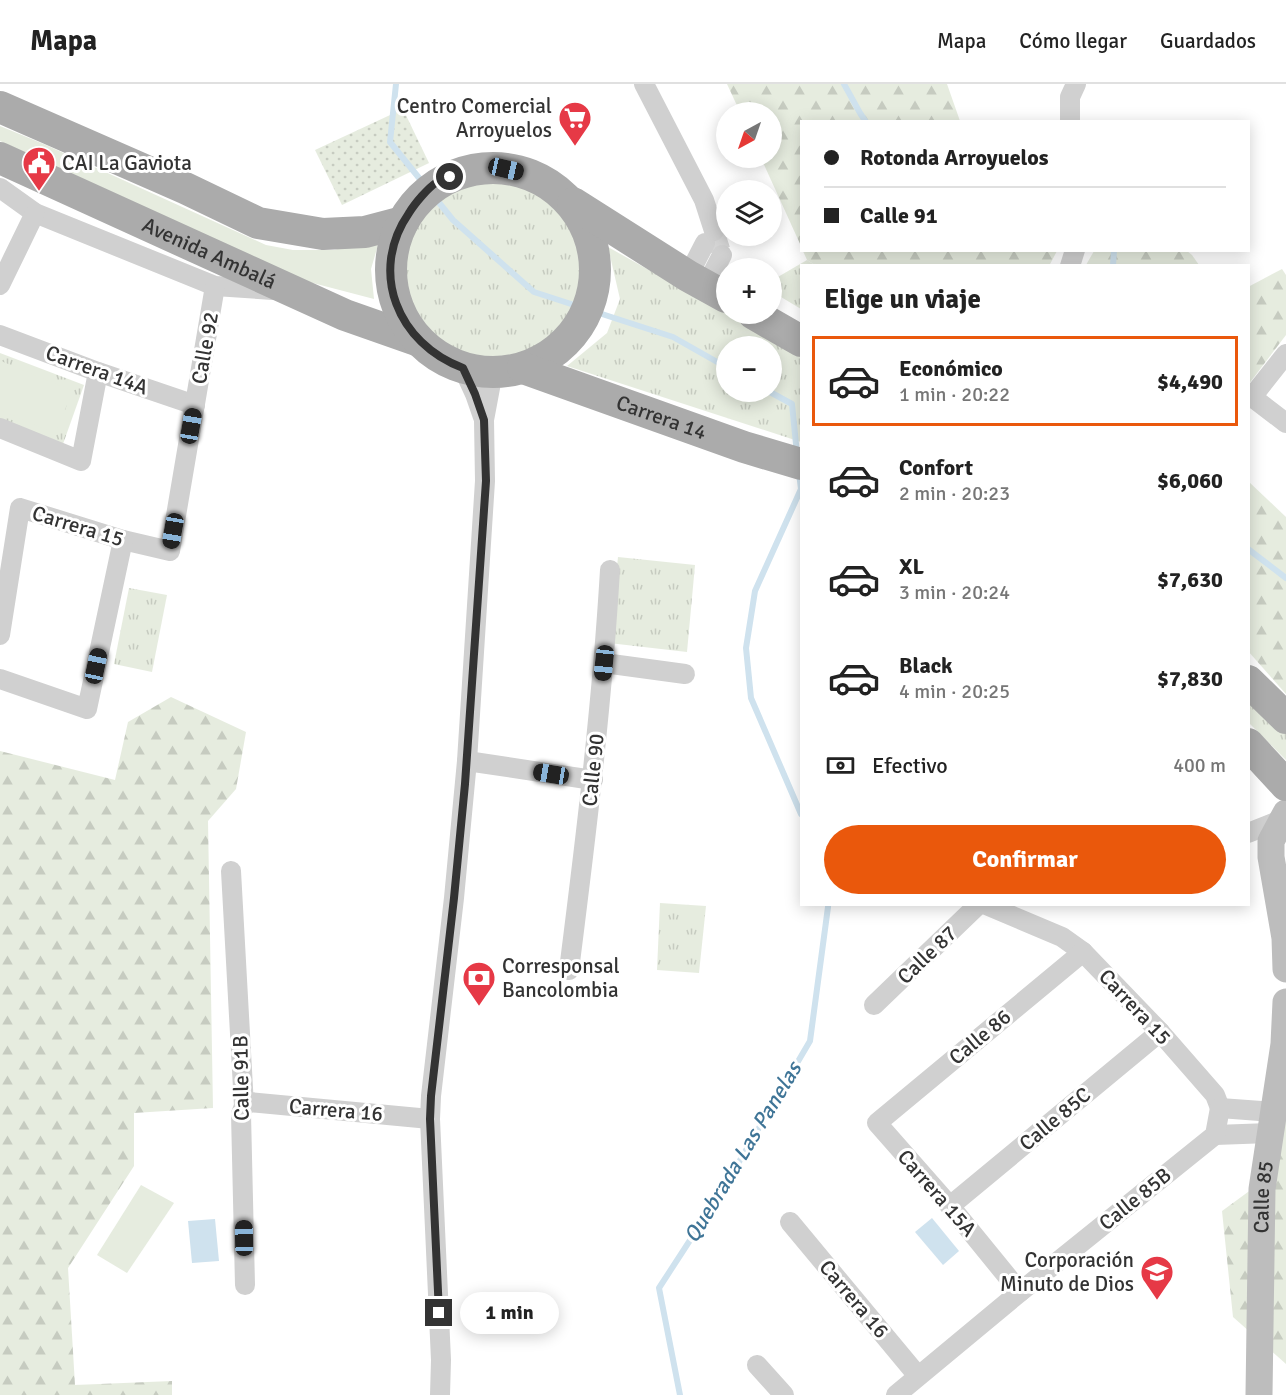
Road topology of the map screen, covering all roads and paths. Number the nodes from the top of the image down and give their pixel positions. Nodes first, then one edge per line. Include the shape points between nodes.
1 (644, 84) edge
2 (1076, 84) edge
3 (0, 107) edge
4 (1070, 120) edge
5 (0, 158) edge
6 (0, 188) edge
7 (561, 195) junction
8 (35, 213) junction
9 (408, 213) junction
10 (722, 255) tunnel mouth
11 (0, 285) edge
12 (215, 286) junction
13 (707, 286) edge
14 (297, 292) junction
15 (771, 324) edge
16 (0, 335) edge
17 (800, 340) edge
18 (419, 341) junction
19 (1286, 354) edge
20 (523, 368) junction
21 (478, 370) junction
22 (98, 372) junction
23 (195, 405) junction
24 (484, 420) junction
25 (1286, 423) edge
26 (0, 428) edge
27 (800, 464) edge
28 (123, 540) junction
29 (170, 551) joint
30 (610, 570) dead end
31 (0, 635) edge
32 (604, 663) junction
33 (686, 674) dead end
34 (0, 679) edge
35 (1250, 683) edge
36 (1286, 718) edge
37 (1250, 746) edge
38 (467, 761) junction
39 (593, 780) junction
40 (1286, 785) edge
41 (1284, 816) edge
42 (1250, 832) edge
43 (231, 871) dead end
44 (977, 906) edge
45 (989, 906) edge
46 (1083, 952) junction
47 (1286, 969) edge
48 (569, 970) dead end
49 (1286, 1002) edge
50 (874, 1005) dead end
51 (1160, 1032) junction
52 (244, 1106) junction
53 (1220, 1108) junction
54 (430, 1119) junction
55 (877, 1123) joint
56 (1272, 1123) junction
57 (1215, 1135) junction
58 (950, 1206) junction
59 (790, 1222) dead end
60 (245, 1284) dead end
61 (1020, 1292) junction
62 (757, 1365) dead end
63 (918, 1376) junction
64 (441, 1395) edge
65 (784, 1395) edge
66 (896, 1395) edge
67 (1259, 1395) edge

1 - 13 street via 704,200
2 - 4 street via 1070,97
3 - 9 main road via 258,223 323,234 365,232
5 - 14 main road, Avenida Ambalá
6 - 8 street
7 - 9 main road via 526,174 485,169 436,183
7 - 13 main road
7 - 20 main road via 582,221 593,252 592,303 566,343
8 - 11 street
8 - 12 street
9 - 18 main road via 395,239 391,275 399,310
10 - 13 street
12 - 14 street
12 - 23 street, Calle 92
14 - 18 main road, Avenida Ambalá via 345,315
15 - 17 main road
16 - 22 street, Carrera 14A
18 - 21 main road via 444,360
19 - 25 street via 1252,397
20 - 21 main road via 503,372
20 - 27 main road, Carrera 14
21 - 24 street
21 - 24 street via 475,394
22 - 23 street, Carrera 14A
22 - 26 street via 81,461
23 - 29 street, Calle 92
24 - 38 street via 486,481
28 - 29 street, Carrera 15
28 - 31 street, Carrera 15 via 20,508
28 - 34 street via 87,709
30 - 32 street, Calle 90
32 - 33 street
32 - 39 street, Calle 90
35 - 36 main road
37 - 40 main road
38 - 39 street
38 - 54 street
39 - 48 street, Calle 90
41 - 42 street
41 - 47 street via 1271,841 1270,857 1285,938
43 - 52 street, Calle 91B
44 - 50 street, Calle 87
45 - 46 street, Carrera 15 via 1062,937
46 - 51 street, Carrera 15
46 - 55 street, Calle 86
49 - 56 street, Calle 85
51 - 53 street, Carrera 15 via 1215,1095
51 - 58 street, Calle 85C
52 - 54 street, Carrera 16 via 249,1102
52 - 60 street, Calle 91B
53 - 56 street
53 - 57 street
54 - 64 street
55 - 58 street, Carrera 15A
56 - 57 street
56 - 67 street, Calle 85 via 1262,1189
57 - 61 street, Calle 85B
58 - 61 street, Carrera 15A
59 - 63 street, Carrera 16
61 - 63 street, Calle 85B
62 - 65 street
63 - 66 street, Calle 85B

